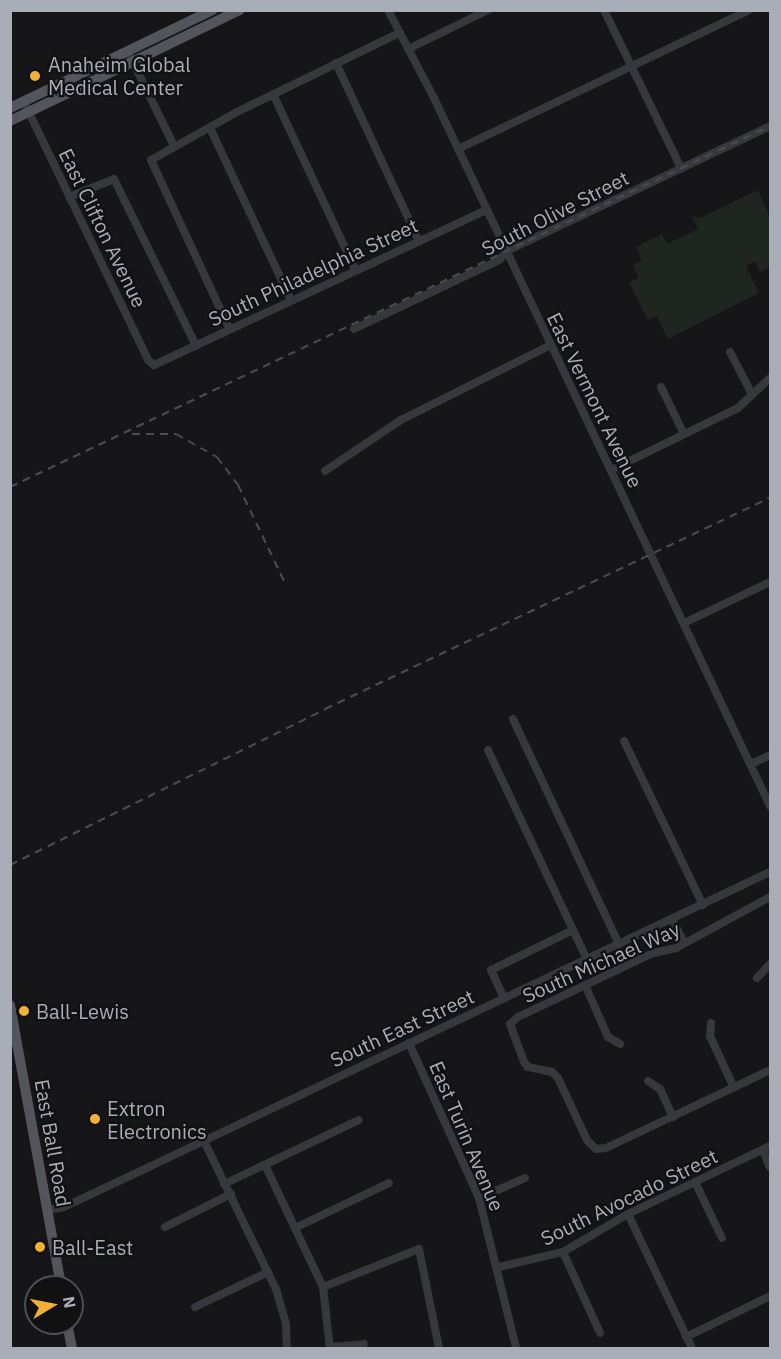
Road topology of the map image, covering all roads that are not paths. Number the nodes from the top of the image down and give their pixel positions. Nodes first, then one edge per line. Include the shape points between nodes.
1 (213, 10) edge
2 (240, 10) edge
3 (388, 10) edge
4 (488, 10) edge
5 (604, 10) edge
6 (749, 10) edge
7 (399, 33) junction
8 (408, 49) junction
9 (131, 56) junction
10 (108, 61) junction
11 (336, 63) junction
12 (631, 66) junction
13 (89, 83) junction
14 (273, 94) junction
15 (26, 107) junction
16 (10, 108) edge
17 (10, 121) edge
18 (771, 126) edge
19 (210, 128) junction
20 (174, 146) junction
21 (458, 149) junction
22 (681, 168) junction
23 (69, 197) junction
24 (487, 210) junction
25 (419, 241) junction
26 (507, 250) junction
27 (356, 271) junction
28 (291, 300) junction
29 (229, 328) junction
30 (354, 329) dead end
31 (196, 346) junction
32 (549, 346) junction
33 (730, 352) dead end
34 (154, 365) joint
35 (771, 378) edge
36 (661, 387) dead end
37 (752, 394) junction
38 (684, 434) junction
39 (611, 470) junction
40 (325, 471) dead end
41 (771, 582) edge
42 (684, 623) junction
43 (513, 719) dead end
44 (624, 741) dead end
45 (488, 750) dead end
46 (771, 755) edge
47 (751, 764) junction
48 (771, 806) edge
49 (771, 872) edge
50 (771, 897) edge
51 (703, 904) junction
52 (672, 919) junction
53 (573, 930) junction
54 (684, 943) junction
55 (619, 944) junction
56 (587, 959) junction
57 (771, 964) edge
58 (757, 978) dead end
59 (585, 986) junction
60 (504, 998) junction
61 (10, 1005) edge
62 (711, 1023) dead end
63 (409, 1043) junction
64 (620, 1044) dead end
65 (15, 1052) edge
66 (771, 1070) edge
67 (648, 1081) dead end
68 (734, 1088) junction
69 (673, 1116) junction
70 (359, 1120) dead end
71 (204, 1141) junction
72 (767, 1148) edge
73 (265, 1165) junction
74 (771, 1167) edge
75 (525, 1178) dead end
76 (695, 1182) junction
77 (389, 1183) dead end
78 (224, 1184) junction
79 (231, 1194) junction
80 (479, 1198) junction
81 (47, 1210) junction
82 (628, 1214) junction
83 (165, 1227) dead end
84 (295, 1228) junction
85 (722, 1238) dead end
86 (563, 1251) junction
87 (499, 1267) junction
88 (268, 1272) junction
89 (59, 1275) edge
90 (322, 1287) junction
91 (771, 1296) edge
92 (195, 1307) dead end
93 (600, 1333) dead end
94 (686, 1337) junction
95 (364, 1344) dead end
96 (287, 1348) edge
97 (331, 1348) edge
98 (439, 1348) edge
99 (516, 1348) edge
100 (692, 1348) edge

1 - 9 main road
2 - 9 main road
3 - 7 street, East Vermont Avenue
4 - 8 street
5 - 12 street
6 - 12 street
7 - 8 street, East Vermont Avenue
7 - 11 street
8 - 21 street, East Vermont Avenue
9 - 10 main road
9 - 13 main road
9 - 20 street
10 - 13 main road via 107,68 92,75
10 - 15 main road
11 - 14 street
11 - 25 street
12 - 21 street
12 - 22 street
13 - 15 main road
14 - 19 street
14 - 27 street
15 - 16 main road
15 - 17 main road
15 - 23 street, East Clifton Avenue
18 - 22 street, South Olive Street
19 - 20 street
19 - 28 street
20 - 29 street via 151,159
21 - 24 street, East Vermont Avenue
22 - 26 street, South Olive Street
23 - 31 street via 111,177 116,180
23 - 34 street, East Clifton Avenue via 148,360
24 - 25 street, South Philadelphia Street
24 - 26 street, East Vermont Avenue
25 - 27 street, South Philadelphia Street
26 - 30 street, South Olive Street via 499,260
26 - 32 street, East Vermont Avenue
27 - 28 street, South Philadelphia Street
28 - 29 street, South Philadelphia Street
29 - 31 street, South Philadelphia Street
31 - 34 street, South Philadelphia Street
32 - 39 street, East Vermont Avenue
32 - 40 street via 401,420
33 - 37 street
35 - 37 street
36 - 38 street
37 - 38 street via 738,408
38 - 39 street
39 - 42 street, East Vermont Avenue
41 - 42 street
42 - 47 street, East Vermont Avenue
43 - 55 street
44 - 51 street
45 - 53 street
46 - 47 street
47 - 48 street, East Vermont Avenue
49 - 51 street, South East Street
50 - 54 street, South Michael Way
51 - 52 street, South East Street
52 - 54 street
52 - 55 street, South East Street
53 - 56 street
53 - 60 street via 491,970
54 - 59 street, South Michael Way via 652,953
55 - 56 street, South East Street
56 - 60 street, South East Street
57 - 58 street
59 - 64 street via 608,1037
59 - 69 street, South Michael Way via 510,1024 512,1037 528,1067 555,1069 595,1152
60 - 63 street, South East Street
61 - 65 main road, East Ball Road
62 - 68 street via 710,1036
63 - 71 street, South East Street
63 - 80 street, East Turin Avenue
65 - 81 main road, East Ball Road
66 - 68 street
67 - 69 street via 660,1089
68 - 69 street
70 - 73 street
71 - 78 street
71 - 81 street, South East Street via 64,1207
72 - 74 street
72 - 76 street, South Avocado Street
73 - 78 street
73 - 84 street
75 - 80 street
76 - 82 street, South Avocado Street
76 - 85 street
77 - 84 street
78 - 79 street
79 - 83 street
79 - 88 street
80 - 87 street, East Turin Avenue
81 - 89 main road, East Ball Road
82 - 86 street, South Avocado Street
82 - 94 street
84 - 90 street
86 - 87 street, South Avocado Street
86 - 93 street
87 - 99 street, East Turin Avenue
88 - 92 street
88 - 96 street via 282,1307
90 - 97 street
90 - 98 street via 419,1249
91 - 94 street
94 - 100 street
95 - 97 street

